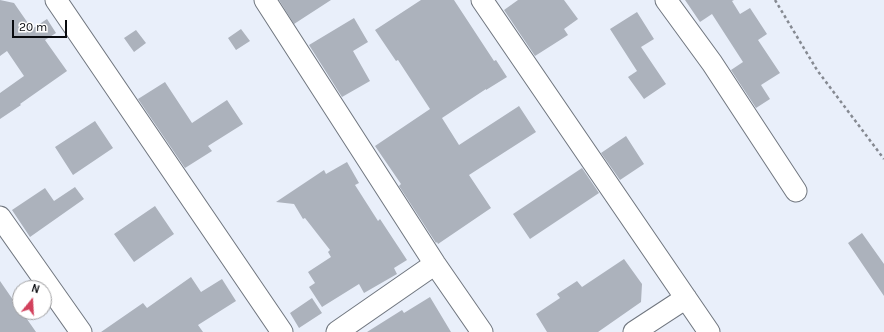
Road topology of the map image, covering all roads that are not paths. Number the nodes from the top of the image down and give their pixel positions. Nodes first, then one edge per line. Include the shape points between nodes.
1 (56, 0) edge
2 (265, 0) edge
3 (482, 0) edge
4 (666, 0) edge
5 (796, 191) dead end
6 (0, 217) edge
7 (435, 264) junction
8 (686, 298) junction
9 (80, 332) edge
10 (282, 332) edge
11 (337, 332) edge
12 (482, 332) edge
13 (634, 332) edge
14 (709, 332) edge

1 - 10 street
2 - 7 street
3 - 8 street
4 - 5 street via 712,63
6 - 9 street
7 - 11 street
7 - 12 street
8 - 13 street
8 - 14 street

